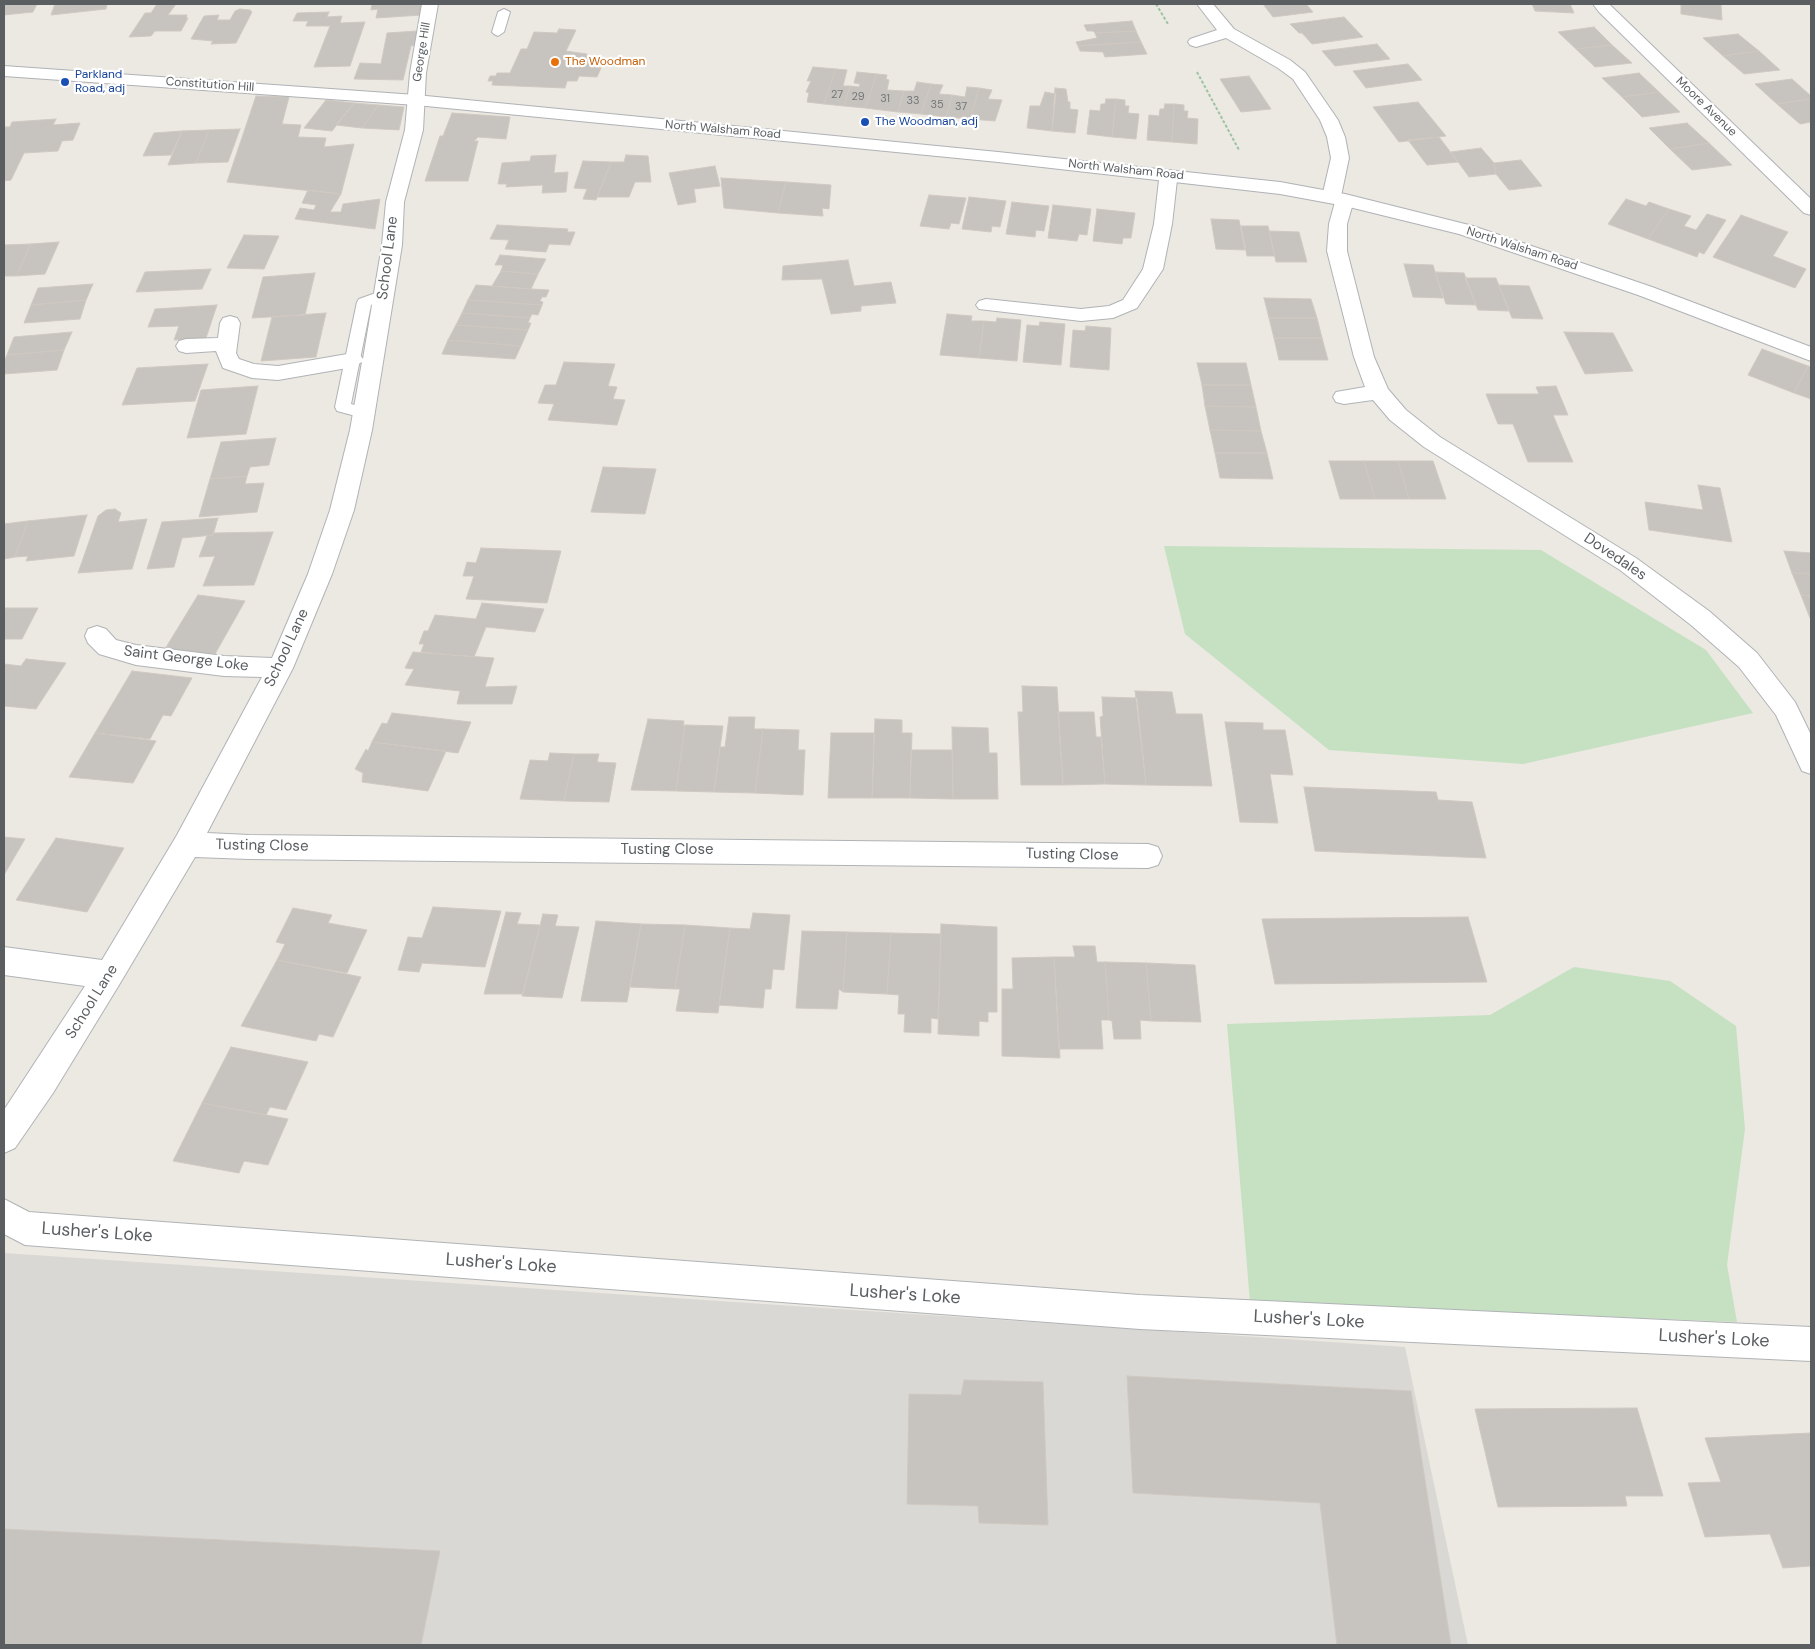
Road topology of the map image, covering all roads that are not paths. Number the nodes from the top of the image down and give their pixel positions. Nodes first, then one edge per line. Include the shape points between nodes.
1 (430, 4) edge
2 (1206, 4) edge
3 (1601, 4) edge
4 (504, 12) dead end
5 (498, 32) dead end
6 (1228, 32) junction
7 (1196, 42) dead end
8 (4, 71) edge
9 (416, 100) junction
10 (1166, 175) junction
11 (1338, 199) junction
12 (1811, 209) edge
13 (384, 295) junction
14 (986, 306) dead end
15 (230, 323) dead end
16 (226, 344) junction
17 (186, 346) dead end
18 (1811, 354) edge
19 (353, 360) junction
20 (1378, 392) junction
21 (1344, 397) dead end
22 (364, 413) junction
23 (97, 636) dead end
24 (280, 668) junction
25 (1811, 763) edge
26 (187, 844) junction
27 (1148, 856) dead end
28 (4, 960) edge
29 (109, 975) junction
30 (4, 1137) edge
31 (4, 1215) edge
32 (1811, 1344) edge

1 - 9 street, George Hill
2 - 6 street, Dovedales
3 - 12 street, Moore Avenue
4 - 5 lane
6 - 7 street
6 - 11 street, Dovedales via 1299,76 1329,120 1340,158
8 - 9 street, Constitution Hill
9 - 10 street, North Walsham Road
9 - 13 street, School Lane via 414,130 395,202
10 - 11 street, North Walsham Road via 1236,182
10 - 14 street via 1163,224 1153,269 1130,304 1113,312 1081,315
11 - 18 street, North Walsham Road via 1466,230
11 - 20 street, Dovedales via 1337,251 1364,357
13 - 19 lane via 364,302
13 - 22 street, School Lane
15 - 16 street
16 - 17 street
16 - 19 street via 230,363 252,371 278,373
19 - 22 lane via 343,407
20 - 21 street
20 - 25 street, Dovedales via 1398,415 1432,442 1628,564 1700,618 1748,660 1786,709
22 - 24 street, School Lane via 342,510 320,574
23 - 24 street, Saint George Loke via 108,648 136,656 224,666
24 - 26 street, School Lane
26 - 27 street, Tusting Close
26 - 29 street, School Lane
28 - 29 street
29 - 30 street, School Lane
31 - 32 street, Lusher's Loke via 25,1228 1140,1312

